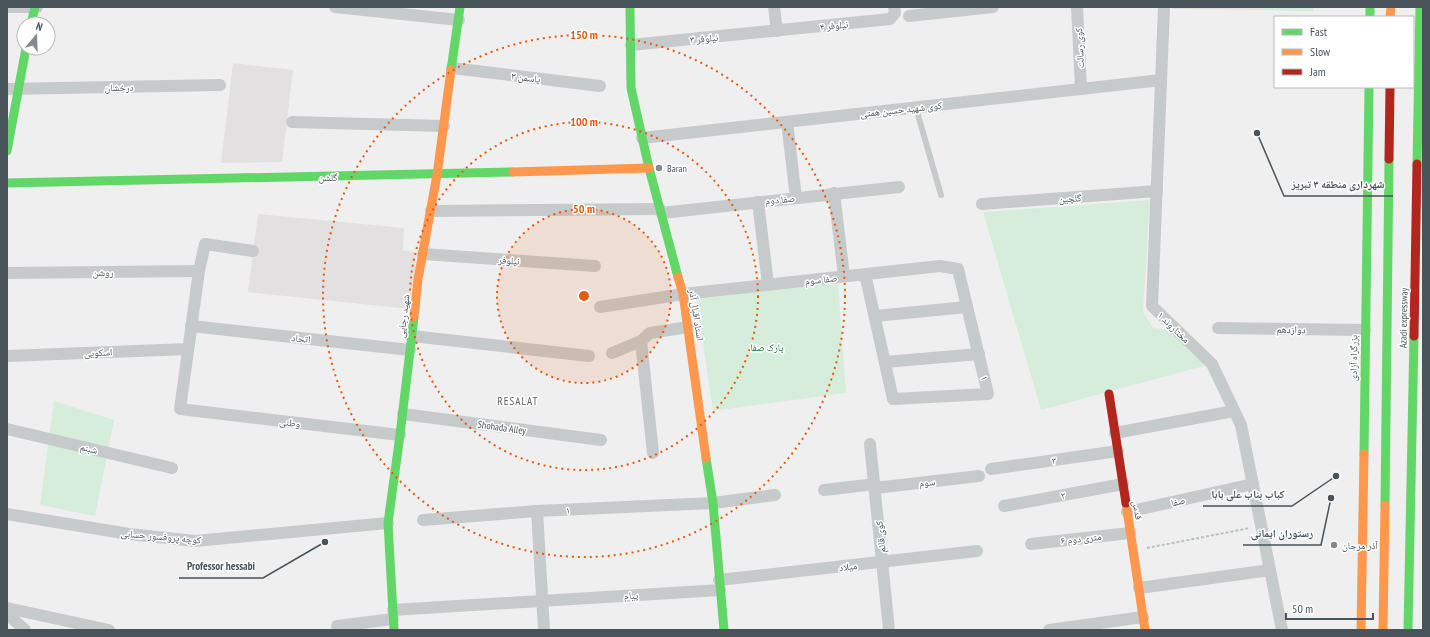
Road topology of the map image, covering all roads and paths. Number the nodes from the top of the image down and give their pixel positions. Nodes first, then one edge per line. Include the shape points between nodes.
1 (7, 7) edge
2 (35, 7) edge
3 (335, 7) edge
4 (460, 7) edge
5 (630, 7) edge
6 (774, 7) edge
7 (993, 7) edge
8 (1076, 7) edge
9 (1164, 7) edge
10 (1420, 7) edge
11 (892, 13) edge
12 (909, 16) dead end
13 (459, 20) junction
14 (777, 31) junction
15 (631, 45) junction
16 (23, 56) edge
17 (452, 68) junction
18 (1160, 80) junction
19 (220, 85) dead end
20 (600, 86) dead end
21 (1369, 88) edge
22 (1390, 88) edge
23 (12, 89) edge
24 (1081, 89) junction
25 (916, 108) junction
26 (292, 122) dead end
27 (787, 122) junction
28 (444, 126) junction
29 (642, 138) junction
30 (7, 151) edge
31 (649, 168) junction
32 (437, 175) junction
33 (7, 183) edge
34 (899, 187) dead end
35 (1157, 191) junction
36 (834, 193) junction
37 (941, 195) dead end
38 (796, 198) junction
39 (758, 202) junction
40 (982, 204) dead end
41 (431, 210) junction
42 (661, 211) junction
43 (253, 251) dead end
44 (423, 254) junction
45 (595, 266) dead end
46 (958, 269) joint
47 (199, 271) junction
48 (7, 273) edge
49 (865, 274) junction
50 (844, 276) junction
51 (768, 284) junction
52 (683, 294) junction
53 (600, 307) dead end
54 (967, 307) junction
55 (875, 316) junction
56 (192, 326) junction
57 (688, 327) junction
58 (1218, 328) dead end
59 (1365, 330) junction
60 (412, 336) junction
61 (641, 341) junction
62 (188, 349) junction
63 (410, 350) junction
64 (612, 353) dead end
65 (979, 354) junction
66 (7, 356) edge
67 (589, 356) dead end
68 (885, 362) junction
69 (1109, 394) dead end
70 (1234, 411) junction
71 (403, 414) junction
72 (7, 429) edge
73 (1115, 433) junction
74 (400, 435) junction
75 (601, 440) dead end
76 (870, 444) dead end
77 (1118, 451) junction
78 (653, 452) dead end
79 (172, 468) dead end
80 (991, 469) dead end
81 (979, 476) dead end
82 (1122, 484) junction
83 (1253, 484) junction
84 (875, 486) junction
85 (824, 490) dead end
86 (775, 495) dead end
87 (713, 503) junction
88 (1004, 506) dead end
89 (537, 511) junction
90 (1127, 512) junction
91 (7, 514) edge
92 (423, 520) dead end
93 (388, 523) junction
94 (1261, 526) junction
95 (1130, 532) junction
96 (1031, 544) dead end
97 (977, 551) dead end
98 (1133, 551) junction
99 (883, 562) junction
100 (1270, 570) junction
101 (720, 585) junction
102 (1139, 588) junction
103 (542, 601) junction
104 (7, 608) edge
105 (7, 614) edge
106 (1143, 617) junction
107 (393, 620) edge
108 (337, 626) dead end
109 (25, 630) edge
110 (109, 630) edge
111 (544, 630) edge
112 (724, 630) edge
113 (889, 630) edge
114 (1049, 630) edge
115 (1145, 630) edge
116 (1282, 630) edge
117 (1361, 630) edge
118 (1383, 630) edge
119 (1408, 630) edge

1 - 2 street
3 - 13 street
4 - 13 main road, شهید رجایی
5 - 15 main road, استاد اقبال آذر
6 - 14 street
7 - 12 street
8 - 24 street, کوی رسالت
9 - 18 street, مختاروند ۱
10 - 119 main road, Azadi expressway
11 - 14 street, نیلوفر ۴
13 - 17 main road, شهید رجایی
14 - 15 street, نیلوفر ۳
15 - 29 main road, استاد اقبال آذر via 631,88
16 - 23 main road
17 - 20 street, یاسمن ۳
17 - 28 main road, شهید رجایی
18 - 24 street, کوی شهید حسین همتی
18 - 35 street, مختاروند ۱
19 - 23 street, درخشان
21 - 59 main road, بزرگراه آزادی
22 - 118 main road, Azadi expressway
23 - 30 main road
24 - 25 street, کوی شهید حسین همتی
25 - 27 street, کوی شهید حسین همتی
25 - 37 lane
26 - 28 street
27 - 29 street, کوی شهید حسین همتی
27 - 38 street
28 - 32 main road, شهید رجایی
29 - 31 main road, استاد اقبال آذر
31 - 32 main road, گلشن
31 - 42 main road, استاد اقبال آذر
32 - 33 main road, گلشن
32 - 41 main road, شهید رجایی
34 - 36 street, صفا دوم
35 - 40 street, گلچین
35 - 70 street, مختاروند ۱ via 1152,306 1212,364
36 - 38 street, صفا دوم
36 - 50 street
38 - 39 street, صفا دوم
39 - 42 street, صفا دوم
39 - 51 street
41 - 42 street, صفا دوم
41 - 44 main road, شهید رجایی
42 - 52 main road, استاد اقبال آذر
43 - 47 street via 205,244
44 - 45 street, نیلوفر
44 - 60 main road, شهید رجایی
46 - 49 street, صفا سوم via 940,266
46 - 54 street, ۱
47 - 48 street, روشن
47 - 56 street
49 - 50 street, صفا سوم
49 - 55 street
50 - 51 street, صفا سوم
51 - 52 street, صفا سوم
52 - 53 street, صفا سوم
52 - 57 main road, استاد اقبال آذر
54 - 55 street
54 - 65 street, ۱
55 - 68 street
56 - 62 street
56 - 63 street, اتحاد
57 - 61 street via 650,333
57 - 87 main road, استاد اقبال آذر
58 - 59 street, دوازدهم
59 - 117 main road, بزرگراه آزادی
60 - 63 main road, شهید رجایی
60 - 67 street
61 - 64 street
61 - 78 street
62 - 66 street, اسکویی
62 - 74 street, وطنی via 180,409
63 - 71 main road, شهید رجایی
65 - 68 street
65 - 68 street, ۱ via 988,394 893,399
69 - 73 main road, قدس
70 - 73 street
70 - 83 street, مختاروند ۱ via 1241,425
71 - 74 main road, شهید رجایی
71 - 75 street, Shohada Alley
72 - 79 street, شبنم
73 - 77 main road, قدس
74 - 93 main road, شهید رجایی
76 - 84 street, کوی قائم
77 - 80 street, ۳
77 - 82 main road, قدس
81 - 84 street, سوم
82 - 88 street, ۲
82 - 90 main road, قدس
83 - 90 street, صفا
83 - 94 street, مختاروند ۱
84 - 85 street
84 - 99 street, کوی قائم
86 - 87 street
87 - 89 street, ۱
87 - 101 main road, استاد اقبال آذر
89 - 92 street, ۱
89 - 103 street
90 - 95 main road, قدس
91 - 93 street, کوچه پروفسور حسابی via 195,542
93 - 107 main road, شهید رجایی
94 - 98 path
94 - 100 street, مختاروند ۱
95 - 96 street, ۶ متری دوم
95 - 98 main road, قدس
97 - 99 street, میلاد
98 - 102 main road, قدس
99 - 101 street, میلاد
99 - 113 street, کوی قائم
100 - 102 street
100 - 116 street, مختاروند ۱
101 - 103 street, پیام
101 - 112 main road, استاد اقبال آذر
102 - 106 main road, قدس
103 - 107 street, پیام
103 - 111 street
104 - 110 street
105 - 109 street
106 - 114 street
106 - 115 main road, قدس
107 - 108 street, پیام

